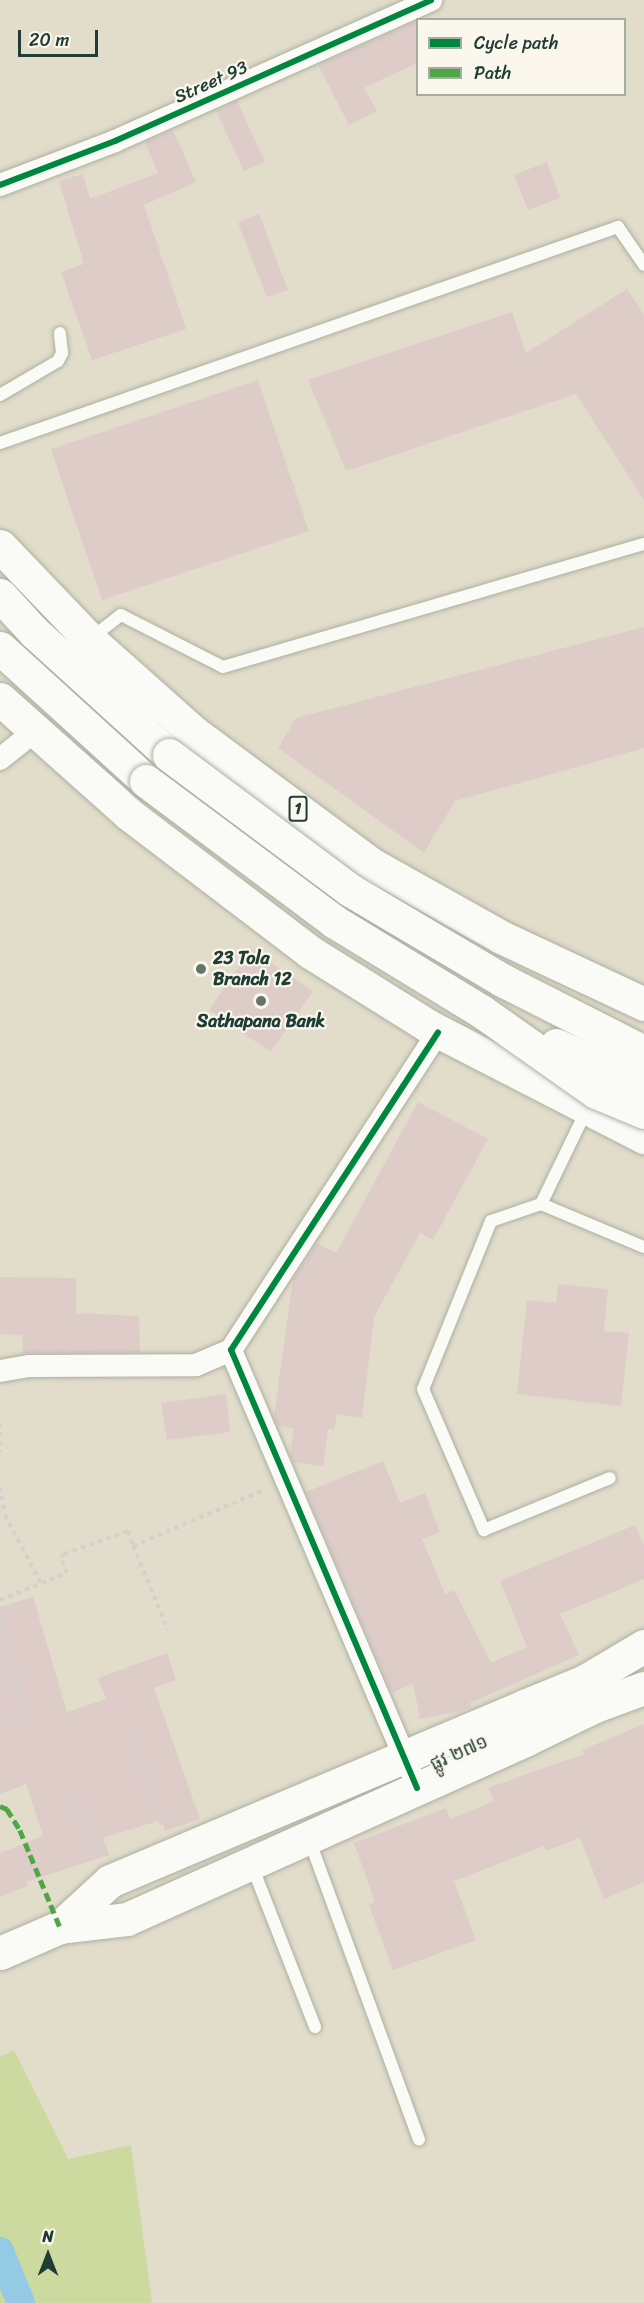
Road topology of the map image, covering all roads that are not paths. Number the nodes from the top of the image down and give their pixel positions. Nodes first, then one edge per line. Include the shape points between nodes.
1 (431, 0) edge
2 (0, 185) edge
3 (644, 265) edge
4 (60, 333) dead end
5 (0, 395) edge
6 (0, 442) edge
7 (644, 544) edge
8 (0, 546) edge
9 (0, 595) edge
10 (90, 640) junction
11 (0, 648) edge
12 (0, 699) edge
13 (34, 732) junction
14 (0, 759) edge
15 (486, 929) junction
16 (502, 980) junction
17 (642, 1010) edge
18 (481, 1011) junction
19 (434, 1030) junction
20 (644, 1052) edge
21 (644, 1085) edge
22 (587, 1108) junction
23 (644, 1112) edge
24 (644, 1137) edge
25 (541, 1204) junction
26 (644, 1247) edge
27 (231, 1350) junction
28 (0, 1371) edge
29 (610, 1478) dead end
30 (644, 1646) edge
31 (644, 1657) edge
32 (605, 1669) junction
33 (644, 1688) edge
34 (404, 1756) junction
35 (417, 1788) junction
36 (308, 1838) junction
37 (252, 1866) junction
38 (60, 1928) junction
39 (0, 1953) edge
40 (315, 2027) dead end
41 (419, 2140) dead end

1 - 2 street, Street 93 via 115,141
3 - 6 lane via 618,227
4 - 5 lane via 62,353 58,361
7 - 10 lane via 223,667 121,615
8 - 10 main road, 1
9 - 16 main road, bridge via 34,632 169,755 350,890
10 - 15 main road, 1 via 192,731 371,864
11 - 18 main road, bridge via 146,781 335,922
12 - 13 main road
13 - 14 street
13 - 19 main road via 129,814 310,952
15 - 17 main road, 1
15 - 19 main road
16 - 17 main road, bridge
16 - 20 main road, bridge
17 - 22 main road
18 - 21 main road, bridge
18 - 23 main road, bridge via 596,1092
19 - 22 main road
19 - 27 street
22 - 24 main road
22 - 25 lane
25 - 26 lane
25 - 29 lane via 491,1221 423,1389 484,1530
27 - 28 street via 196,1365 29,1366
27 - 34 street
30 - 32 main road
31 - 32 main road
32 - 34 main road, ផ្លូវ ២៧១
33 - 35 main road, ផ្លូវ ២៧១
34 - 35 street
34 - 38 main road, ផ្លូវ ២៧១ via 110,1881
35 - 36 main road, ផ្លូវ ២៧១
36 - 37 main road, ផ្លូវ ២៧១
36 - 41 lane
37 - 38 main road, ផ្លូវ ២៧១ via 127,1919
37 - 40 lane
38 - 39 main road, ផ្លូវ ២៧១

